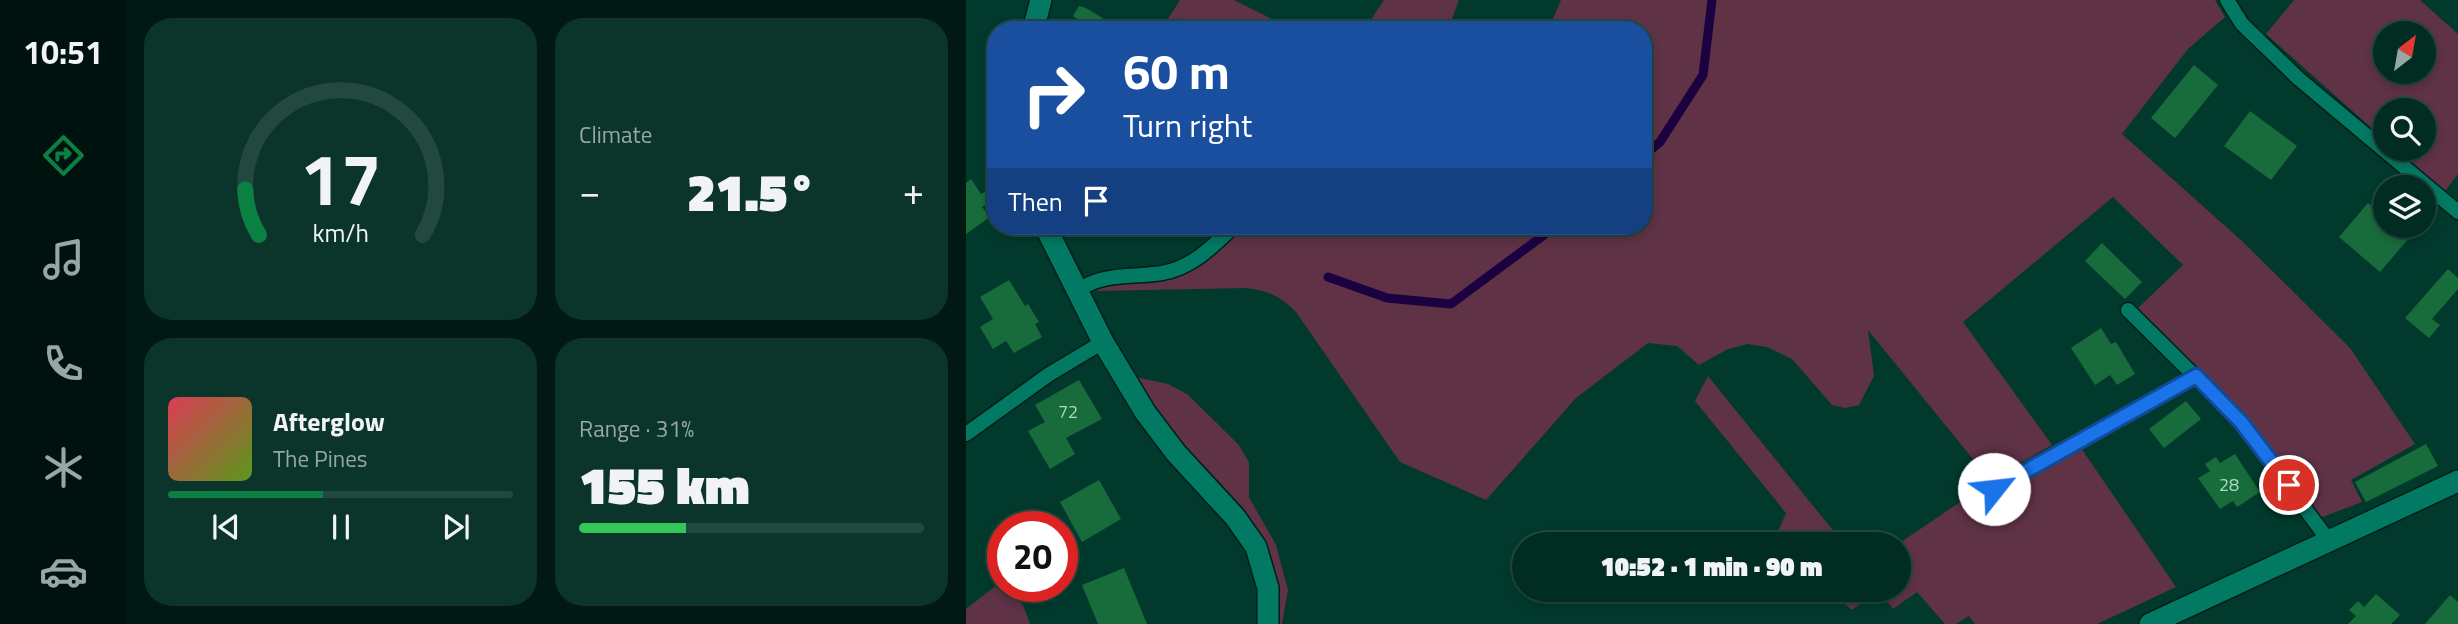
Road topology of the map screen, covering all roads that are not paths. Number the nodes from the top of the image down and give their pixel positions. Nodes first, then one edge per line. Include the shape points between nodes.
1 (1041, 0) edge
2 (2227, 0) edge
3 (1035, 21) edge
4 (2458, 212) edge
5 (1050, 235) edge
6 (1224, 235) edge
7 (1078, 290) junction
8 (2128, 310) dead end
9 (1103, 342) junction
10 (2196, 376) junction
11 (966, 434) edge
12 (2458, 481) edge
13 (1994, 489) dead end
14 (2329, 541) junction
15 (1268, 624) edge
16 (2150, 624) edge

1 - 3 street
2 - 4 lane via 2242,24 2299,79
5 - 7 street
6 - 7 lane via 1205,253 1174,269 1101,278
7 - 9 street
8 - 10 lane
9 - 11 lane via 1048,374
9 - 15 street via 1161,434 1248,533 1265,573
10 - 13 lane
10 - 14 lane via 2241,422
12 - 14 street
14 - 16 street

